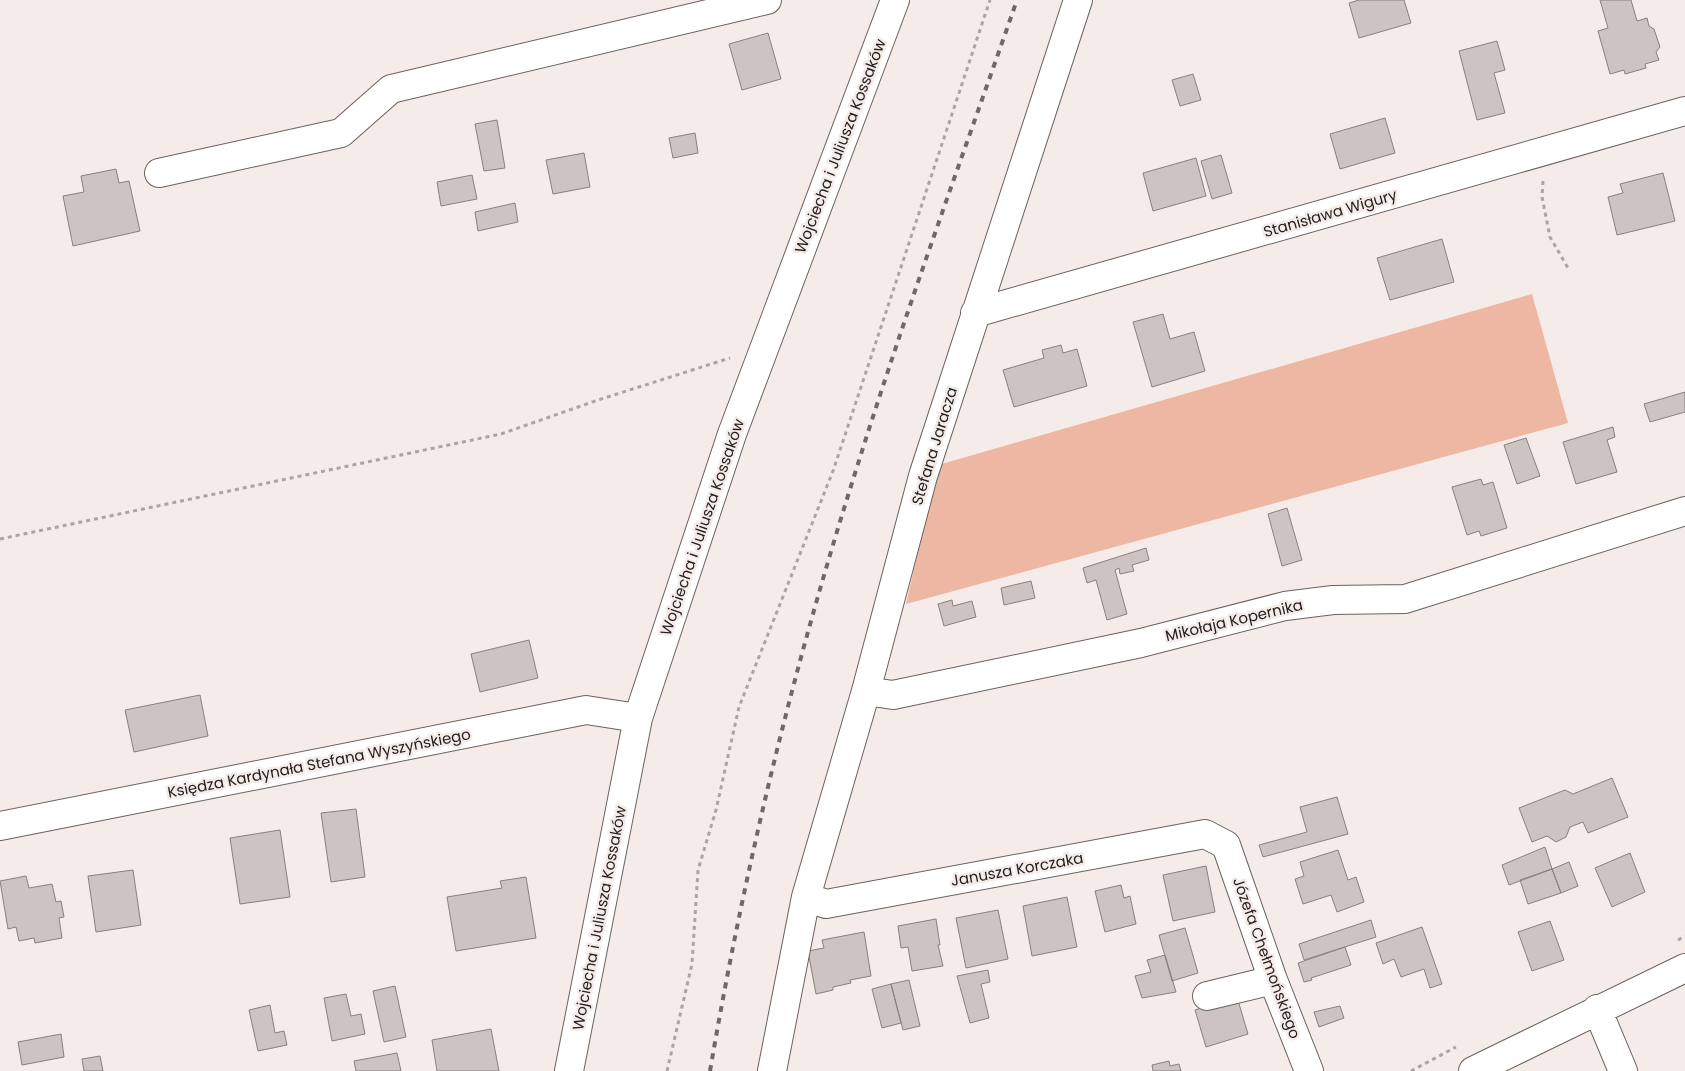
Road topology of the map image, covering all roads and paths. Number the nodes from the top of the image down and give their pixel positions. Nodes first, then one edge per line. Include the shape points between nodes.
1 (767, 0) edge
2 (895, 0) edge
3 (990, 0) edge
4 (1078, 0) edge
5 (1685, 111) edge
6 (1543, 152) junction
7 (159, 173) dead end
8 (1568, 268) dead end
9 (975, 313) junction
10 (764, 349) junction
11 (1685, 511) edge
12 (0, 539) edge
13 (866, 691) junction
14 (638, 718) junction
15 (0, 826) edge
16 (1226, 846) joint
17 (806, 897) junction
18 (1685, 968) edge
19 (1273, 980) junction
20 (1207, 996) dead end
21 (1597, 1009) junction
22 (569, 1071) edge
23 (667, 1071) edge
24 (772, 1071) edge
25 (1309, 1071) edge
26 (1473, 1071) edge
27 (1623, 1071) edge

1 - 7 street via 391,89 341,133
2 - 10 street, Wojciecha i Juliusza Kossaków
3 - 23 path via 833,471 739,708 716,810 698,870 692,964
4 - 9 street, Stefana Jaracza
5 - 6 street, Stanisława Wigury
6 - 8 path via 1542,197 1550,237
6 - 9 street, Stanisława Wigury
9 - 13 street, Stefana Jaracza via 923,476
10 - 12 path via 706,364 501,434
10 - 14 street, Wojciecha i Juliusza Kossaków via 732,434
11 - 13 street, Mikołaja Kopernika via 1405,599 1333,600 1285,606 1141,642 893,695
13 - 17 street, Stefana Jaracza
14 - 15 street, Księdza Kardynała Stefana Wyszyńskiego via 586,710
14 - 22 street, Wojciecha i Juliusza Kossaków
16 - 17 street, Janusza Korczaka via 1205,834 826,904
16 - 19 street, Józefa Chełmońskiego
17 - 24 street, Stefana Jaracza
18 - 21 street
19 - 20 street
19 - 25 street, Józefa Chełmońskiego
21 - 26 street
21 - 27 street

